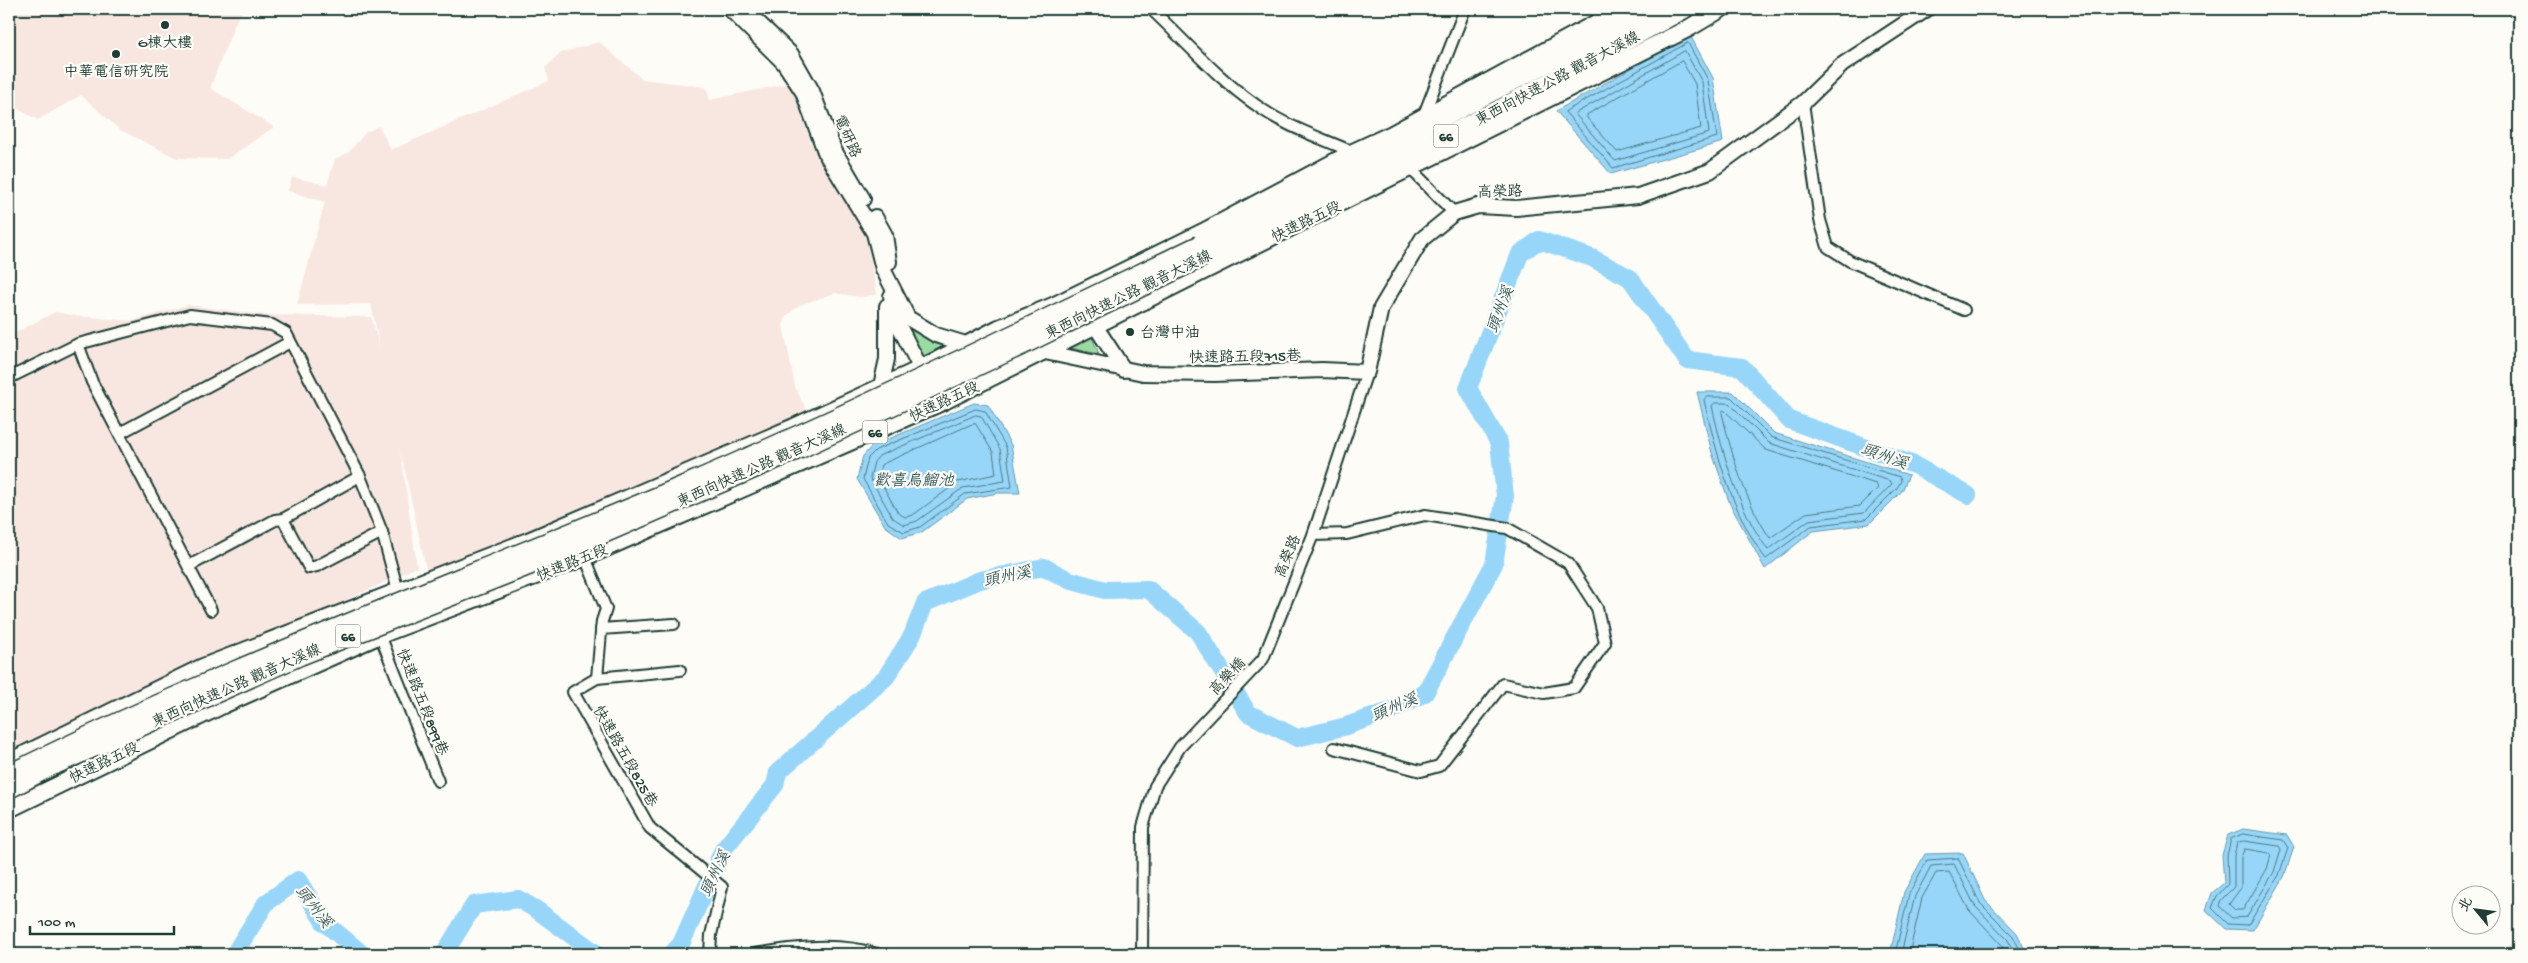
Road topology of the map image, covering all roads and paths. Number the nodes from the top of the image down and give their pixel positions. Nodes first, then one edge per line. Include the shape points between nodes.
1 (730, 9) edge
2 (1151, 9) edge
3 (1465, 9) edge
4 (1622, 9) edge
5 (1651, 9) edge
6 (1684, 9) edge
7 (1721, 9) edge
8 (1927, 9) edge
9 (746, 13) edge
10 (1589, 41) junction
11 (1588, 63) junction
12 (1486, 82) junction
13 (1803, 103) junction
14 (1423, 117) junction
15 (1497, 125) junction
16 (1353, 152) junction
17 (1411, 169) junction
18 (1454, 213) junction
19 (891, 287) junction
20 (1075, 294) junction
21 (1964, 310) dead end
22 (1094, 325) junction
23 (290, 342) junction
24 (78, 344) junction
25 (966, 344) junction
26 (1046, 352) junction
27 (920, 369) junction
28 (1124, 370) junction
29 (1367, 372) junction
30 (9, 378) edge
31 (881, 386) junction
32 (942, 402) junction
33 (120, 433) junction
34 (360, 476) junction
35 (283, 519) junction
36 (382, 532) junction
37 (1313, 535) junction
38 (586, 557) junction
39 (189, 566) junction
40 (398, 591) junction
41 (211, 610) dead end
42 (674, 624) dead end
43 (601, 629) junction
44 (380, 635) junction
45 (1259, 664) joint
46 (680, 670) dead end
47 (597, 678) junction
48 (1334, 748) dead end
49 (9, 762) edge
50 (9, 774) edge
51 (438, 781) dead end
52 (9, 789) edge
53 (9, 808) edge
54 (710, 954) edge
55 (755, 954) edge
56 (877, 954) edge
57 (1142, 954) edge

1 - 9 street, 電研路
2 - 16 street via 1257,106
3 - 14 street
4 - 12 main road, 66
5 - 10 highway, 東西向快速公路 觀音大溪線 / 66
6 - 11 highway, 東西向快速公路 觀音大溪線 / 66
7 - 15 main road, 快速路五段 / 66
8 - 13 street, 高榮路 via 1842,65
9 - 19 street, 電研路 via 791,54 812,91 834,150 886,235
10 - 12 highway
10 - 50 highway, 東西向快速公路 觀音大溪線 / 66, bridge via 1261,215 795,436 210,680
11 - 15 highway
11 - 52 highway, 東西向快速公路 觀音大溪線 / 66, bridge via 1136,291 808,445 536,563 300,656 48,768
12 - 14 main road, 66
13 - 18 street, 高榮路 via 1710,171 1638,196 1516,208 1478,206
13 - 21 street via 1820,220 1828,247 1850,261
14 - 16 main road, 66
15 - 17 main road, 快速路五段 / 66
16 - 20 main road, 66 via 1202,232
17 - 18 street
17 - 22 main road, 快速路五段 / 66
18 - 29 street, 高榮路 via 1422,239 1381,308
19 - 25 street, 電研路 via 908,318 936,335
19 - 27 street, 電研路 via 895,318
19 - 31 street via 887,359
20 - 22 street
20 - 25 main road, 66
22 - 26 main road, 快速路五段 / 66
22 - 28 street
23 - 24 street via 286,333 272,325 190,315
23 - 33 street
23 - 34 street
24 - 30 street
24 - 33 street via 92,382
25 - 27 main road, 66
26 - 28 street, 快速路五段715巷
26 - 32 main road, 快速路五段 / 66
27 - 31 main road, 66
27 - 32 street, 電研路
28 - 29 street, 快速路五段715巷 via 1215,374 1322,370
29 - 37 street, 高榮路
31 - 40 main road, 66 via 794,427 528,541
32 - 38 main road, 快速路五段 / 66
33 - 39 street
34 - 35 street
34 - 36 street
35 - 36 street via 309,568
35 - 39 street via 275,520
36 - 40 street
37 - 45 street, 高榮路
37 - 48 street via 1347,534 1425,515 1507,528 1568,564 1597,608 1605,643 1574,688 1544,693 1503,684 1439,766 1421,771
38 - 43 street via 606,609
38 - 44 main road, 快速路五段 / 66
39 - 41 street
40 - 49 main road, 66 via 203,667
42 - 43 street
43 - 47 street
44 - 51 street, 快速路五段899巷
44 - 53 main road, 快速路五段 / 66 via 225,704
45 - 57 street, 高樂橋 via 1180,747 1155,786 1143,827
46 - 47 street
47 - 54 street, 快速路五段825巷 via 572,692 650,828 722,887
55 - 56 street via 840,947

